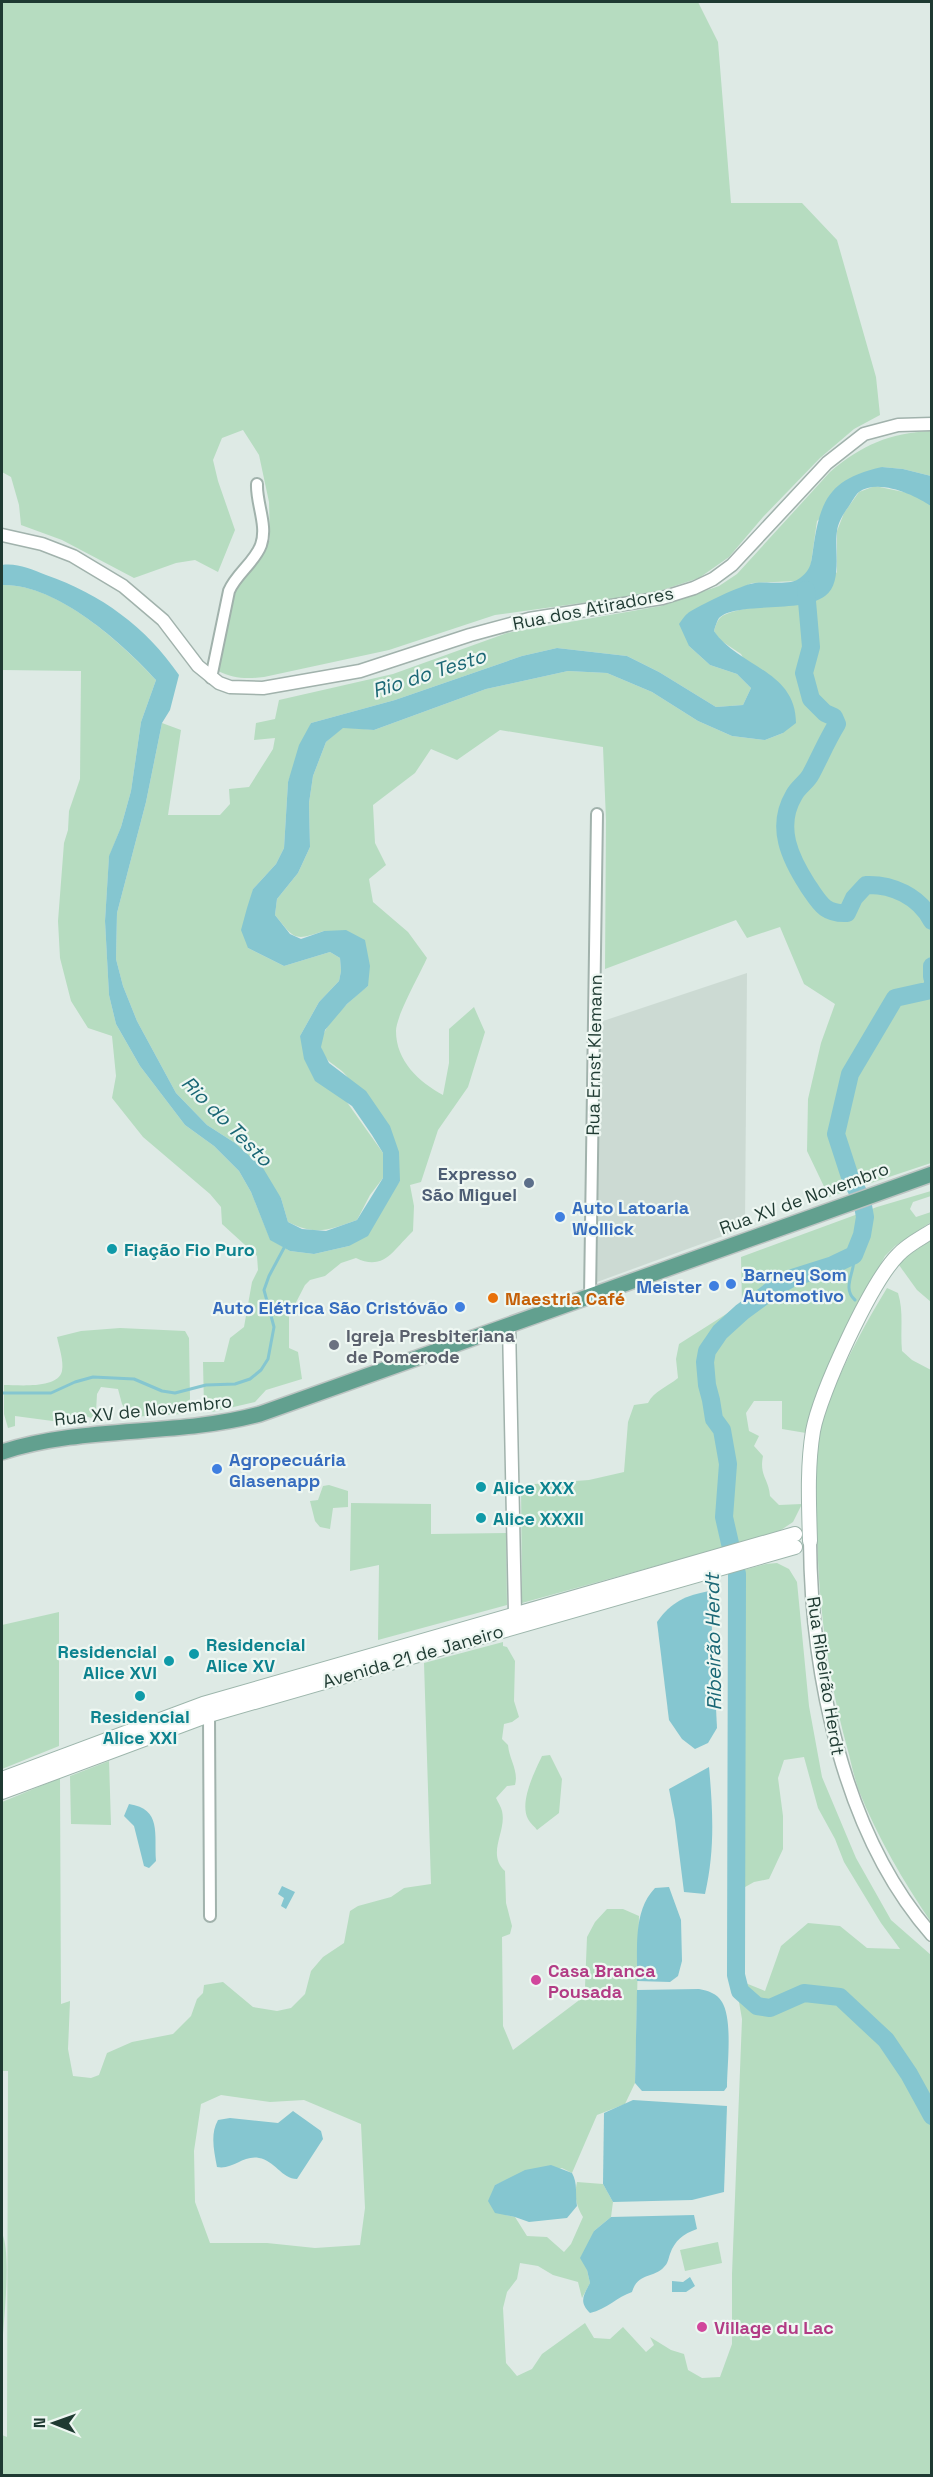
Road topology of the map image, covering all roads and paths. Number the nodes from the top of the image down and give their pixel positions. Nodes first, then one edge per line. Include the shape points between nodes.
1 (932, 424) edge
2 (257, 484) dead end
3 (2, 535) edge
4 (212, 678) junction
5 (597, 814) dead end
6 (932, 1174) edge
7 (932, 1231) edge
8 (590, 1296) junction
9 (509, 1325) junction
10 (2, 1452) edge
11 (809, 1508) junction
12 (796, 1541) junction
13 (810, 1541) junction
14 (725, 1561) junction
15 (810, 1572) junction
16 (515, 1614) junction
17 (209, 1715) junction
18 (2, 1779) edge
19 (2, 1792) edge
20 (210, 1916) dead end
21 (932, 1935) edge

1 - 4 street, Rua dos Atiradores via 898,425 864,434 827,463 732,565 694,588 662,598 503,625 360,671 254,688 230,687
2 - 4 street via 261,545 229,591
3 - 4 street, Rua dos Atiradores via 73,556 123,586 163,620
5 - 8 street, Rua Ernst Klemann
6 - 8 main road, Rua XV de Novembro
7 - 11 main road, Rua Ribeirão Herdt via 890,1265 867,1303 829,1385 812,1438
8 - 9 main road, Rua XV de Novembro
9 - 10 main road, Rua XV de Novembro via 239,1420 50,1439
9 - 16 street
11 - 12 main road, Rua Ribeirão Herdt
11 - 13 main road, Rua Ribeirão Herdt
12 - 13 main road via 806,1533
12 - 14 main road, Avenida 21 de Janeiro
12 - 15 street, Rua Ribeirão Herdt
13 - 15 street, Rua Ribeirão Herdt
14 - 16 main road, Avenida 21 de Janeiro
14 - 17 main road, Avenida 21 de Janeiro
15 - 21 street, Rua Ribeirão Herdt via 825,1689 847,1785 894,1881
16 - 18 main road, Avenida 21 de Janeiro via 203,1704
17 - 19 main road, Avenida 21 de Janeiro
17 - 20 street

